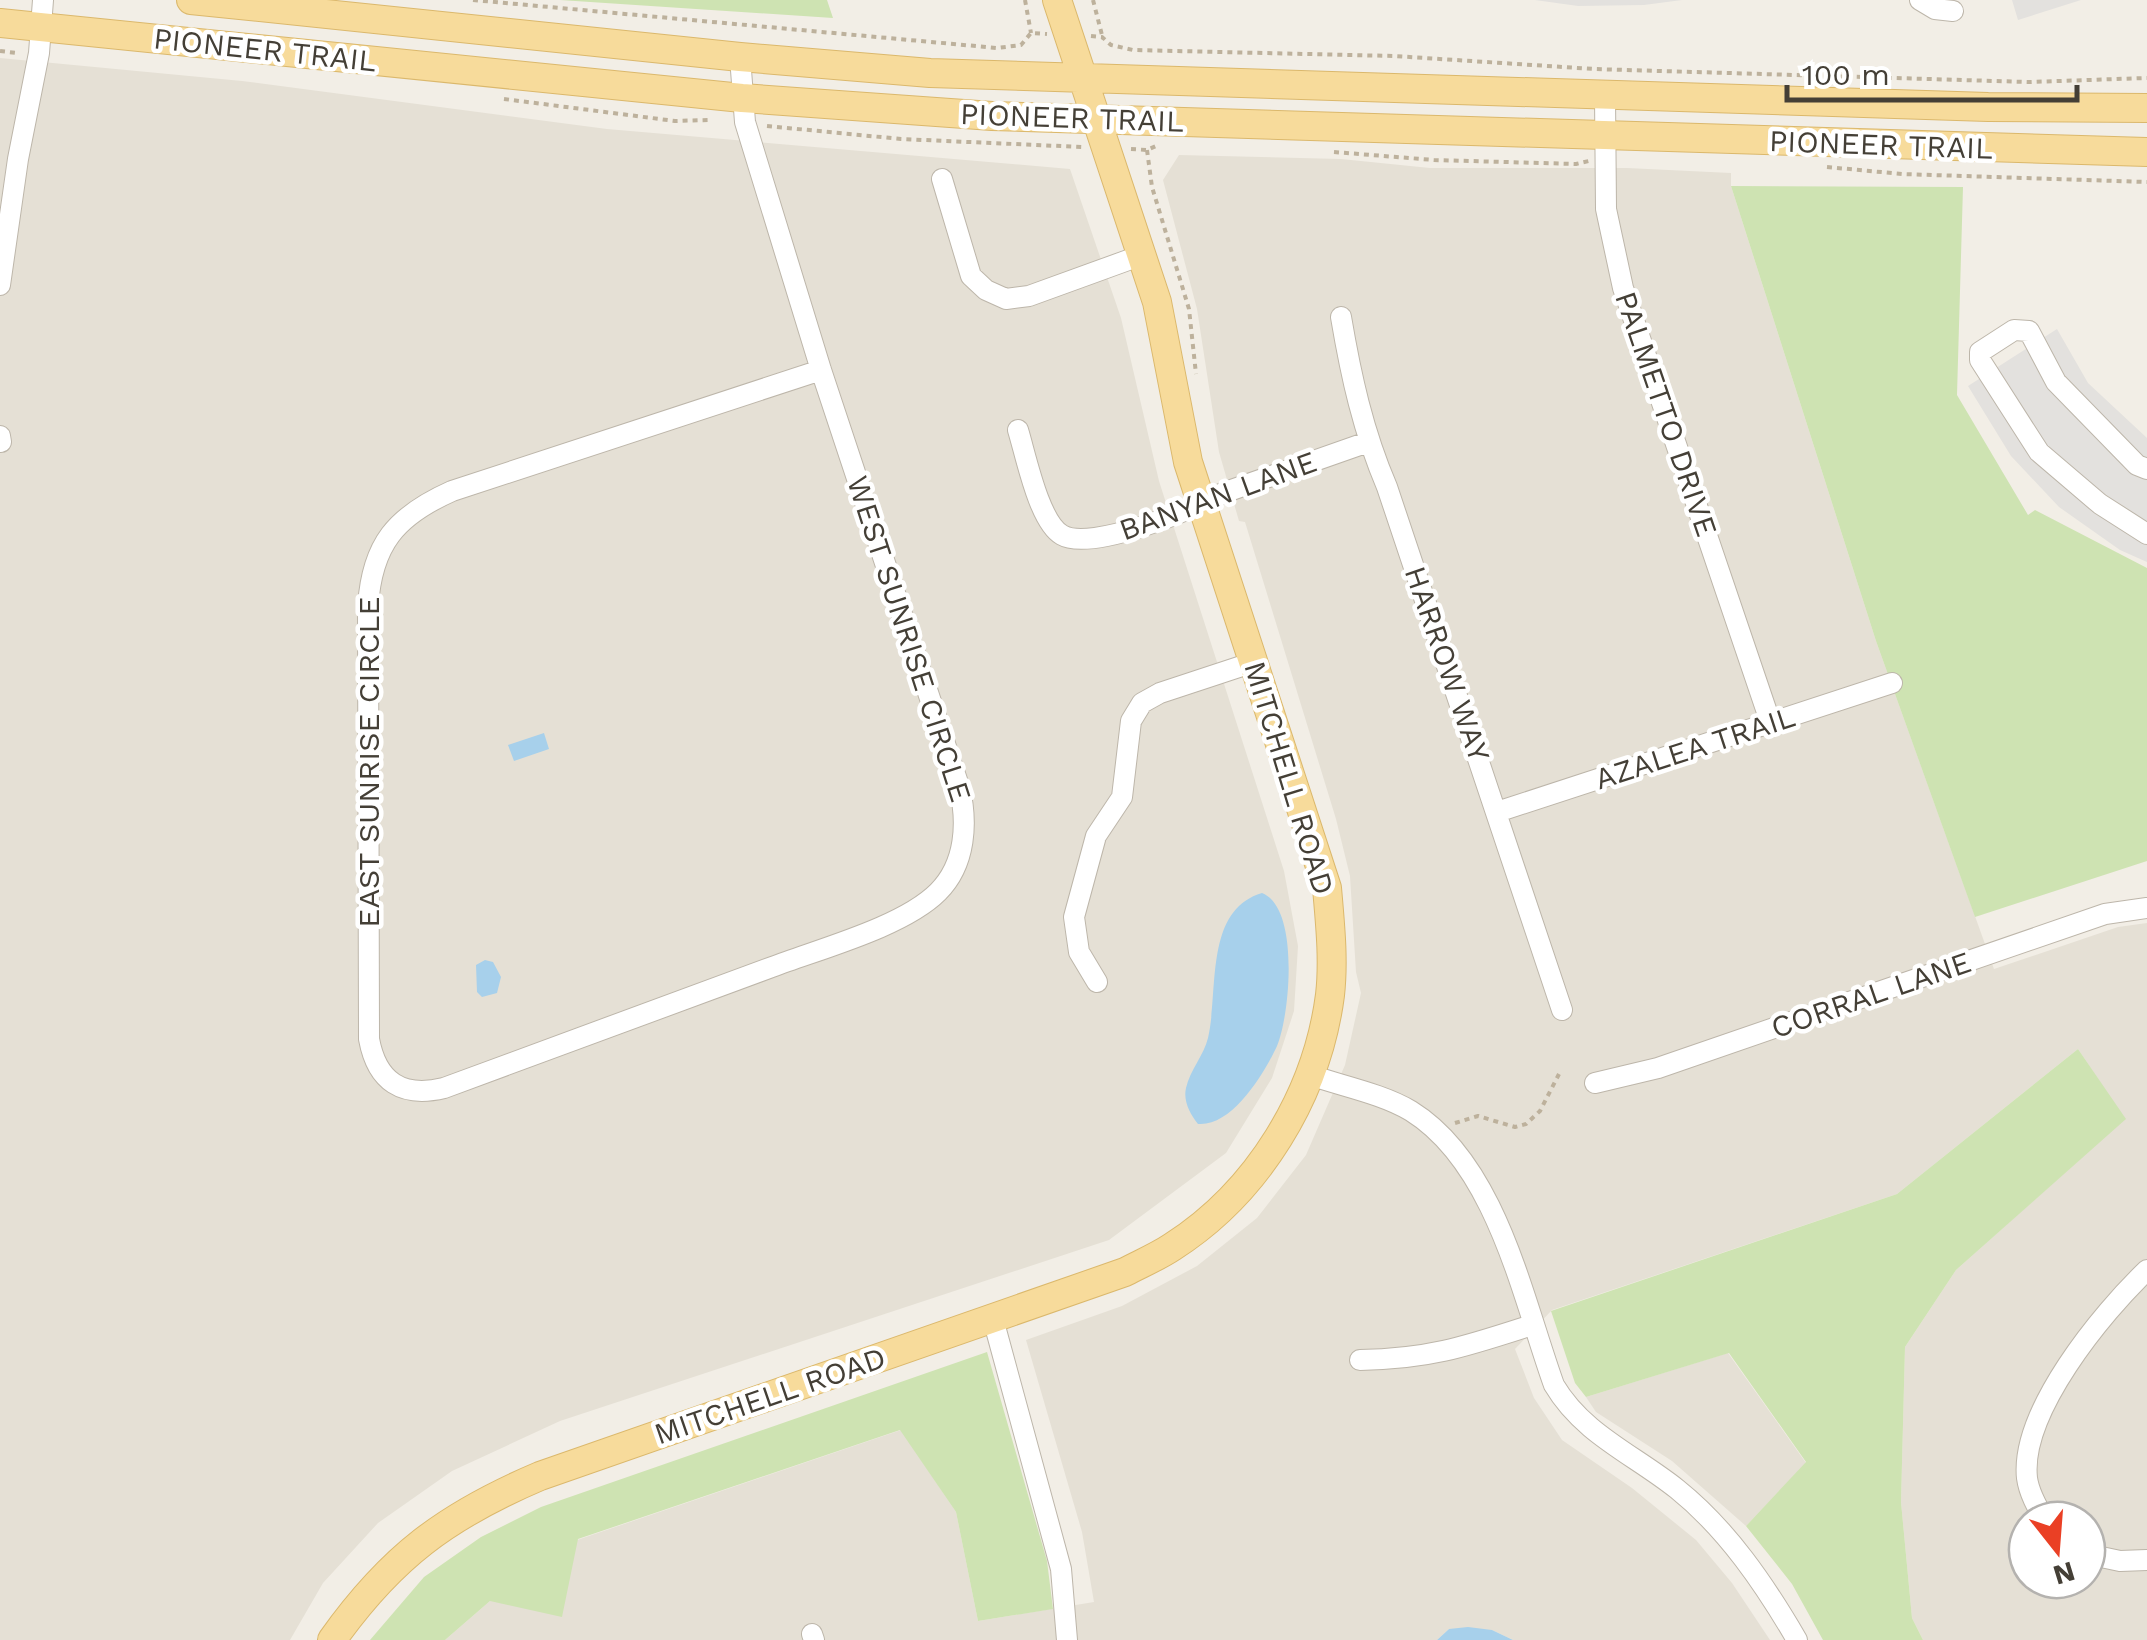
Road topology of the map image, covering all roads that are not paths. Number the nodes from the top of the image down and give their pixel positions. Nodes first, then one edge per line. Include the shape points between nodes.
1 (190, 0) edge
2 (1057, 0) edge
3 (1920, 0) edge
4 (1953, 12) dead end
5 (42, 14) edge
6 (0, 23) edge
7 (740, 57) junction
8 (1082, 79) junction
9 (1605, 96) junction
10 (742, 98) junction
11 (2147, 108) edge
12 (1099, 121) junction
13 (1605, 137) junction
14 (2147, 152) edge
15 (942, 179) dead end
16 (1142, 255) junction
17 (0, 285) edge
18 (1342, 317) dead end
19 (821, 370) junction
20 (1018, 430) dead end
21 (1368, 442) junction
22 (2147, 469) edge
23 (1202, 504) junction
24 (2147, 534) edge
25 (1254, 662) junction
26 (1892, 683) dead end
27 (1770, 724) junction
28 (1498, 812) junction
29 (2147, 908) edge
30 (1097, 982) dead end
31 (1562, 1010) dead end
32 (369, 1039) joint
33 (1310, 1075) junction
34 (1595, 1082) dead end
35 (2147, 1270) edge
36 (993, 1319) junction
37 (1532, 1325) junction
38 (1360, 1360) dead end
39 (2034, 1500) edge
40 (2107, 1558) edge
41 (2147, 1560) edge
42 (332, 1640) edge
43 (1067, 1640) edge
44 (1797, 1640) edge

1 - 7 main road, PIONEER TRAIL
2 - 8 main road, MITCHELL ROAD
3 - 4 street
5 - 6 main road, PIONEER TRAIL
5 - 10 main road, PIONEER TRAIL
5 - 17 street
7 - 8 main road, PIONEER TRAIL
7 - 10 street, WEST SUNRISE CIRCLE
8 - 9 main road, PIONEER TRAIL
8 - 12 main road, MITCHELL ROAD
9 - 11 main road, PIONEER TRAIL
9 - 13 street, PALMETTO DRIVE
10 - 12 main road, PIONEER TRAIL
10 - 19 street, WEST SUNRISE CIRCLE
12 - 13 main road, PIONEER TRAIL
12 - 16 main road, MITCHELL ROAD
13 - 14 main road, PIONEER TRAIL
13 - 27 street, PALMETTO DRIVE via 1606,208 1623,288
15 - 16 street via 971,276 1006,299
16 - 23 main road, MITCHELL ROAD
18 - 21 street, HARROW WAY
19 - 32 street, EAST SUNRISE CIRCLE via 452,490 399,522 381,547 368,606
19 - 32 street, WEST SUNRISE CIRCLE via 966,813 955,868 918,909 846,940 444,1088 407,1091 391,1081 378,1070
20 - 23 street, BANYAN LANE via 1045,513 1063,536 1102,538
21 - 23 street, BANYAN LANE
21 - 28 street, HARROW WAY
22 - 24 street via 2056,382 2029,331 2014,330 1980,352 2039,452
23 - 25 main road, MITCHELL ROAD
25 - 30 street via 1160,693 1130,721 1122,797 1096,836 1074,917 1079,952
25 - 33 main road, MITCHELL ROAD via 1327,888 1330,994
26 - 27 street, AZALEA TRAIL
27 - 28 street, AZALEA TRAIL
28 - 31 street, HARROW WAY
29 - 34 street, CORRAL LANE via 2105,914 1658,1068
33 - 36 main road, MITCHELL ROAD via 1273,1148 1238,1190 1173,1247 1125,1272
33 - 37 street via 1407,1108 1454,1147 1490,1203
35 - 39 street via 2086,1337 2034,1426 2027,1478
36 - 42 main road, MITCHELL ROAD via 485,1499 397,1562
36 - 43 street via 1062,1569
37 - 38 street via 1452,1352
37 - 44 street via 1568,1408 1678,1490 1732,1544
40 - 41 street

